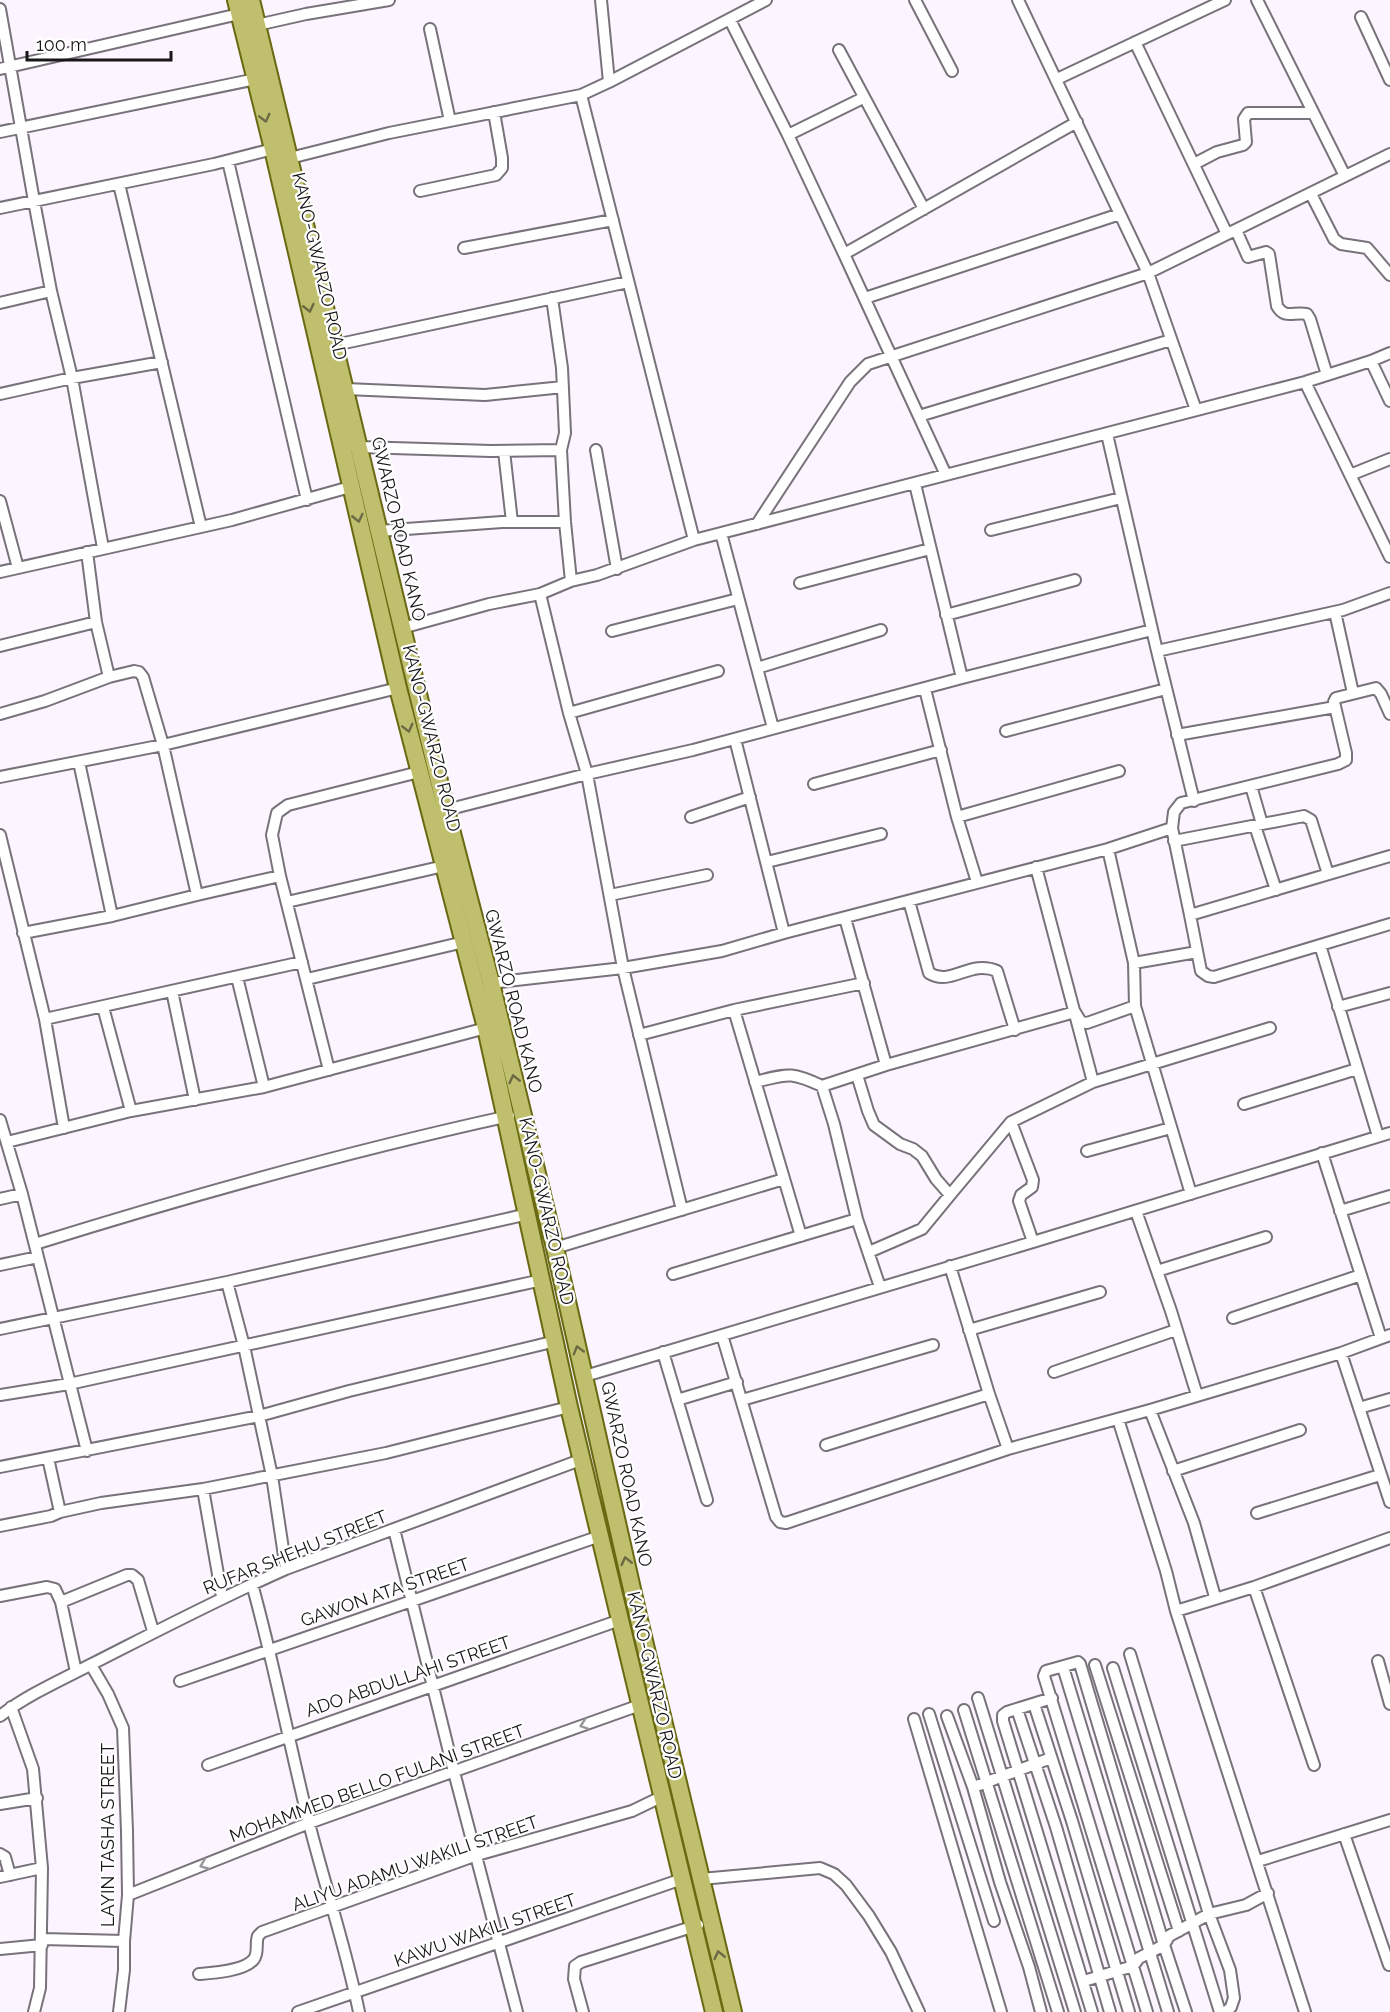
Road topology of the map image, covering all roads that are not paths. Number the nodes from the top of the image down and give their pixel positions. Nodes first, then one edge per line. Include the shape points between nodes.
1 (251, 0) edge
2 (389, 0) edge
3 (601, 0) edge
4 (766, 0) edge
5 (915, 0) edge
6 (1018, 0) edge
7 (1224, 0) edge
8 (1257, 0) edge
9 (237, 7) edge
10 (0, 9) edge
11 (1361, 17) dead end
12 (730, 20) junction
13 (257, 25) junction
14 (430, 29) dead end
15 (1135, 42) junction
16 (838, 50) dead end
17 (5, 68) edge
18 (952, 71) dead end
19 (256, 79) junction
20 (1057, 79) junction
21 (1390, 80) edge
22 (609, 82) junction
23 (580, 95) junction
24 (863, 98) junction
25 (494, 112) junction
26 (1312, 113) junction
27 (450, 121) junction
28 (1077, 122) junction
29 (22, 127) junction
30 (0, 132) edge
31 (788, 135) junction
32 (273, 148) junction
33 (1390, 154) edge
34 (290, 158) junction
35 (228, 161) junction
36 (1194, 165) junction
37 (1345, 177) junction
38 (119, 184) junction
39 (420, 191) dead end
40 (1311, 194) junction
41 (34, 201) junction
42 (0, 208) edge
43 (924, 209) junction
44 (1120, 214) junction
45 (613, 220) junction
46 (1231, 232) junction
47 (303, 247) junction
48 (464, 248) dead end
49 (844, 254) junction
50 (1148, 273) junction
51 (1390, 275) edge
52 (628, 282) junction
53 (51, 291) junction
54 (552, 298) junction
55 (865, 298) junction
56 (0, 303) edge
57 (1171, 340) junction
58 (335, 345) junction
59 (1390, 353) edge
60 (892, 356) junction
61 (1371, 361) junction
62 (162, 362) junction
63 (1327, 375) junction
64 (72, 378) junction
65 (1305, 382) junction
66 (563, 387) junction
67 (346, 389) junction
68 (0, 394) edge
69 (1390, 401) edge
70 (1196, 410) junction
71 (919, 416) junction
72 (1107, 434) junction
73 (359, 447) junction
74 (561, 450) junction
75 (596, 450) dead end
76 (504, 451) junction
77 (1390, 459) edge
78 (946, 475) junction
79 (1350, 475) junction
80 (915, 484) junction
81 (350, 487) junction
82 (1121, 498) junction
83 (307, 500) junction
84 (0, 501) edge
85 (512, 522) junction
86 (565, 522) junction
87 (757, 524) junction
88 (201, 527) junction
89 (991, 530) dead end
90 (379, 531) junction
91 (721, 533) junction
92 (694, 540) junction
93 (103, 548) junction
94 (930, 549) junction
95 (87, 552) junction
96 (1390, 557) edge
97 (18, 568) junction
98 (617, 569) junction
99 (0, 572) edge
100 (1075, 580) dead end
101 (570, 581) junction
102 (800, 583) dead end
103 (1390, 593) edge
104 (540, 594) junction
105 (738, 599) junction
106 (1335, 612) junction
107 (946, 615) junction
108 (96, 622) junction
109 (402, 628) junction
110 (881, 630) dead end
111 (1152, 630) junction
112 (612, 631) dead end
113 (0, 646) edge
114 (1157, 651) junction
115 (757, 668) junction
116 (718, 671) dead end
117 (109, 677) junction
118 (962, 678) junction
119 (398, 688) junction
120 (925, 689) junction
121 (1166, 689) junction
122 (1353, 693) junction
123 (1335, 707) junction
124 (569, 713) junction
125 (0, 714) edge
126 (1390, 714) edge
127 (773, 728) junction
128 (1006, 731) dead end
129 (1177, 735) junction
130 (735, 739) junction
131 (163, 745) junction
132 (941, 750) junction
133 (79, 762) junction
134 (1119, 771) dead end
135 (420, 772) junction
136 (587, 774) junction
137 (0, 777) edge
138 (814, 784) dead end
139 (1251, 786) junction
140 (750, 797) junction
141 (1194, 801) junction
142 (446, 810) junction
143 (691, 817) dead end
144 (957, 817) junction
145 (1259, 825) junction
146 (1172, 828) junction
147 (881, 834) dead end
148 (0, 836) edge
149 (1174, 841) junction
150 (1108, 849) junction
151 (1390, 856) edge
152 (767, 862) junction
153 (444, 866) junction
154 (1036, 867) junction
155 (1328, 874) junction
156 (707, 875) dead end
157 (280, 876) junction
158 (977, 882) junction
159 (1276, 890) junction
160 (196, 895) junction
161 (610, 896) junction
162 (909, 900) junction
163 (287, 902) junction
164 (1190, 915) junction
165 (112, 916) junction
166 (845, 918) junction
167 (1390, 924) edge
168 (23, 933) junction
169 (784, 933) junction
170 (464, 942) junction
171 (1320, 945) junction
172 (1197, 952) junction
173 (302, 962) junction
174 (1134, 963) junction
175 (623, 968) junction
176 (237, 977) junction
177 (307, 979) junction
178 (491, 983) junction
179 (864, 983) junction
180 (171, 991) junction
181 (1390, 993) edge
182 (1135, 1006) junction
183 (103, 1007) junction
184 (1338, 1007) junction
185 (734, 1010) junction
186 (1075, 1012) junction
187 (45, 1019) junction
188 (486, 1028) junction
189 (1270, 1028) dead end
190 (1015, 1030) junction
191 (639, 1035) junction
192 (1152, 1064) junction
193 (886, 1065) junction
194 (1357, 1069) junction
195 (329, 1070) junction
196 (857, 1075) junction
197 (755, 1082) junction
198 (1093, 1082) junction
199 (822, 1086) junction
200 (264, 1087) junction
201 (195, 1100) junction
202 (1244, 1104) dead end
203 (130, 1111) junction
204 (514, 1115) junction
205 (0, 1120) edge
206 (1011, 1122) junction
207 (64, 1128) junction
208 (1171, 1128) junction
209 (1390, 1132) edge
210 (1378, 1136) junction
211 (4, 1138) edge
212 (1087, 1151) dead end
213 (1322, 1153) junction
214 (784, 1179) junction
215 (22, 1194) junction
216 (1191, 1194) junction
217 (950, 1195) junction
218 (1390, 1196) edge
219 (0, 1199) edge
220 (682, 1210) junction
221 (1136, 1211) junction
222 (1340, 1211) junction
223 (528, 1214) junction
224 (857, 1219) junction
225 (801, 1236) junction
226 (1266, 1237) dead end
227 (1034, 1242) junction
228 (35, 1244) junction
229 (555, 1248) junction
230 (869, 1252) junction
231 (38, 1257) junction
232 (0, 1265) edge
233 (950, 1266) junction
234 (1158, 1271) junction
235 (673, 1274) dead end
236 (1361, 1275) junction
237 (542, 1280) junction
238 (227, 1282) junction
239 (880, 1287) junction
240 (1100, 1292) dead end
241 (54, 1317) junction
242 (1233, 1318) dead end
243 (0, 1329) edge
244 (969, 1330) junction
245 (1176, 1330) junction
246 (722, 1335) junction
247 (1386, 1336) edge
248 (556, 1341) junction
249 (244, 1346) junction
250 (933, 1346) dead end
251 (663, 1352) junction
252 (1341, 1353) junction
253 (1054, 1372) dead end
254 (585, 1376) junction
255 (737, 1382) junction
256 (69, 1384) junction
257 (988, 1394) junction
258 (0, 1395) edge
259 (1197, 1395) junction
260 (1390, 1399) edge
261 (677, 1400) junction
262 (741, 1400) junction
263 (569, 1407) junction
264 (1359, 1408) junction
265 (1150, 1410) junction
266 (259, 1416) junction
267 (1118, 1419) junction
268 (1300, 1430) dead end
269 (826, 1445) dead end
270 (1008, 1449) junction
271 (87, 1451) junction
272 (48, 1458) junction
273 (583, 1460) junction
274 (0, 1467) edge
275 (1173, 1472) junction
276 (1380, 1475) junction
277 (272, 1476) junction
278 (203, 1489) junction
279 (707, 1500) dead end
280 (1390, 1502) edge
281 (60, 1512) junction
282 (1257, 1513) dead end
283 (0, 1526) edge
284 (394, 1529) junction
285 (600, 1536) junction
286 (1390, 1538) edge
287 (286, 1569) junction
288 (252, 1584) junction
289 (1254, 1587) junction
290 (0, 1596) edge
291 (222, 1598) junction
292 (1215, 1598) junction
293 (412, 1599) junction
294 (61, 1602) junction
295 (1176, 1611) junction
296 (620, 1620) junction
297 (153, 1632) junction
298 (270, 1649) junction
299 (1130, 1654) dead end
300 (1378, 1661) dead end
301 (91, 1665) junction
302 (1095, 1665) dead end
303 (1063, 1667) junction
304 (1113, 1668) dead end
305 (76, 1672) junction
306 (180, 1681) dead end
307 (434, 1685) junction
308 (978, 1698) dead end
309 (1052, 1698) junction
310 (1034, 1704) junction
311 (1390, 1704) edge
312 (640, 1705) junction
313 (11, 1707) junction
314 (1017, 1709) junction
315 (964, 1710) dead end
316 (929, 1714) dead end
317 (0, 1716) edge
318 (947, 1716) dead end
319 (914, 1719) dead end
320 (1151, 1724) junction
321 (1132, 1730) junction
322 (288, 1735) junction
323 (1117, 1736) junction
324 (1103, 1740) junction
325 (1051, 1758) junction
326 (1035, 1763) junction
327 (208, 1765) dead end
328 (1314, 1765) dead end
329 (1019, 1771) junction
330 (454, 1772) junction
331 (1002, 1777) junction
332 (985, 1783) junction
333 (973, 1787) junction
334 (661, 1797) junction
335 (37, 1798) junction
336 (0, 1804) edge
337 (1088, 1816) junction
338 (1180, 1819) junction
339 (1390, 1820) edge
340 (1072, 1821) junction
341 (309, 1823) junction
342 (1163, 1824) junction
343 (1056, 1827) junction
344 (1146, 1830) junction
345 (1038, 1833) junction
346 (1344, 1834) junction
347 (1132, 1835) junction
348 (0, 1854) edge
349 (477, 1856) junction
350 (1258, 1861) junction
351 (1048, 1864) junction
352 (42, 1868) junction
353 (1032, 1870) junction
354 (5, 1876) edge
355 (1016, 1876) junction
356 (682, 1879) junction
357 (701, 1880) junction
358 (1000, 1882) junction
359 (1268, 1893) junction
360 (128, 1895) junction
361 (331, 1906) junction
362 (1209, 1914) junction
363 (1012, 1916) junction
364 (994, 1921) junction
365 (711, 1922) junction
366 (1192, 1924) junction
367 (694, 1926) junction
368 (976, 1926) junction
369 (1179, 1931) junction
370 (124, 1941) junction
371 (42, 1942) junction
372 (499, 1943) junction
373 (1164, 1945) junction
374 (0, 1949) edge
375 (1075, 1950) junction
376 (1150, 1953) junction
377 (1059, 1956) junction
378 (1044, 1962) junction
379 (1389, 1965) edge
380 (1133, 1966) junction
381 (1029, 1967) junction
382 (1118, 1971) junction
383 (199, 1974) dead end
384 (1100, 1977) junction
385 (1083, 1982) junction
386 (355, 1992) junction
387 (34, 2012) edge
388 (119, 2012) edge
389 (298, 2012) edge
390 (359, 2012) edge
391 (517, 2012) edge
392 (583, 2012) edge
393 (714, 2012) edge
394 (733, 2012) edge
395 (919, 2012) edge
396 (1001, 2012) edge
397 (1041, 2012) edge
398 (1058, 2012) edge
399 (1075, 2012) edge
400 (1092, 2012) edge
401 (1110, 2012) edge
402 (1129, 2012) edge
403 (1147, 2012) edge
404 (1168, 2012) edge
405 (1186, 2012) edge
406 (1220, 2012) edge
407 (1226, 2012) edge
408 (1305, 2012) edge

1 - 13 main road, GWARZO ROAD KANO
2 - 13 street
3 - 22 street
4 - 12 street
5 - 18 street
6 - 20 street
7 - 15 street
8 - 26 street
9 - 17 street
9 - 19 main road, KANO-GWARZO ROAD
10 - 17 street
11 - 21 street
12 - 22 street
12 - 31 street
13 - 34 main road, GWARZO ROAD KANO
14 - 27 street
15 - 20 street
15 - 36 street
16 - 24 street
17 - 29 street
19 - 29 street
19 -> 32 main road, KANO-GWARZO ROAD
20 - 28 street
22 - 23 street
23 - 25 street
23 - 45 street
24 - 31 street
24 - 43 street
25 - 27 street
25 - 39 street via 502,158 502,168 496,175
26 - 36 street via 1248,113 1244,119 1243,145 1217,152
26 - 37 street
27 - 34 street
28 - 43 street
28 - 44 street
29 - 30 street
29 - 41 street
31 - 49 street
32 - 35 street
32 - 47 main road, KANO-GWARZO ROAD
33 - 37 street
34 - 47 main road, GWARZO ROAD KANO
35 - 38 street
35 - 83 street
36 - 46 street
37 - 40 street
38 - 41 street
38 - 62 street
40 - 46 street
40 - 51 street via 1334,239 1367,248
41 - 42 street
41 - 53 street
43 - 49 street
44 - 50 street
44 - 55 street
45 - 48 street
45 - 52 street
46 - 50 street
46 - 63 street via 1248,257 1269,254 1277,306 1287,315 1307,314
47 - 58 main road, GWARZO ROAD KANO
47 -> 81 main road, KANO-GWARZO ROAD
49 - 55 street
50 - 57 street
50 - 60 street
52 - 54 street
52 - 92 street
53 - 56 street
53 - 64 street
54 - 58 street
54 - 66 street
55 - 60 street
57 - 70 street
57 - 71 street
58 - 67 main road, GWARZO ROAD KANO
59 - 61 street
60 - 71 street
60 - 87 street via 868,364 850,382
61 - 63 street
61 - 69 street
62 - 64 street
62 - 88 street
63 - 65 street
64 - 68 street
64 - 93 street
65 - 70 street
65 - 79 street
66 - 67 street via 485,395
66 - 74 street via 565,433
67 - 73 main road, GWARZO ROAD KANO
70 - 72 street
71 - 78 street
72 - 78 street
72 - 82 street
73 - 76 street
73 - 90 main road, GWARZO ROAD KANO
74 - 76 street
74 - 86 street
75 - 98 street
76 - 85 street
77 - 79 street
78 - 80 street
79 - 96 street
80 - 87 street
80 - 94 street
81 - 83 street
81 -> 119 main road, KANO-GWARZO ROAD
82 - 89 street
82 - 111 street
83 - 88 street
84 - 97 street
85 - 86 street
85 - 90 street
86 - 101 street
87 - 91 street
88 - 93 street
90 - 109 main road, GWARZO ROAD KANO
91 - 92 street
91 - 105 street
92 - 98 street
93 - 95 street
94 - 102 street
94 - 107 street
95 - 97 street
95 - 108 street
97 - 99 street
98 - 101 street
100 - 107 street
101 - 104 street
103 - 106 street
104 - 109 street
104 - 124 street
105 - 112 street
105 - 115 street
106 - 114 street
106 - 122 street
107 - 118 street
108 - 113 street
108 - 117 street
109 - 142 main road, GWARZO ROAD KANO
110 - 115 street
111 - 114 street
111 - 118 street
114 - 121 street
115 - 127 street
116 - 124 street
117 - 125 street
117 - 131 street via 134,671 143,677
118 - 120 street
119 - 131 street
119 -> 135 main road, KANO-GWARZO ROAD
120 - 127 street
120 - 132 street
121 - 128 street
121 - 129 street
122 - 123 street via 1334,699
122 - 126 street via 1376,688
123 - 129 street
123 - 139 street via 1346,760
124 - 136 street
127 - 130 street
129 - 141 street
130 - 136 street
130 - 140 street
131 - 133 street
131 - 160 street
132 - 138 street
132 - 144 street
133 - 137 street
133 - 165 street
134 - 144 street
135 - 153 main road, KANO-GWARZO ROAD
135 - 157 street via 288,805 277,813 272,835
136 - 142 street
136 - 161 street
139 - 141 street
139 - 145 street
140 - 143 street
140 - 152 street
141 - 146 street via 1181,803 1174,812
142 - 178 main road, GWARZO ROAD KANO
144 - 158 street
145 - 149 street
145 - 155 street via 1308,817
145 - 159 street
146 - 149 street
146 - 150 street
147 - 152 street
148 - 168 street
149 - 164 street
150 - 154 street
150 - 174 street
151 - 155 street
152 - 169 street
153 - 163 street
153 - 170 main road, KANO-GWARZO ROAD
154 - 158 street
154 - 186 street
155 - 159 street
156 - 161 street
157 - 160 street
157 - 163 street
158 - 162 street
159 - 164 street
160 - 165 street
161 - 175 street
162 - 166 street
162 - 190 street via 929,973 943,978 977,967 997,971
163 - 173 street
164 - 172 street
165 - 168 street
166 - 169 street
166 - 179 street
167 - 171 street
168 - 187 street
169 - 175 street via 722,951
170 - 177 street
170 - 188 main road, KANO-GWARZO ROAD
171 - 172 street via 1214,977 1201,971
171 - 184 street
172 - 174 street
173 - 176 street
173 - 177 street
174 - 182 street
175 - 178 street
175 - 191 street
176 - 180 street
176 - 200 street
177 - 195 street
204 -> 178 main road, GWARZO ROAD KANO
179 - 185 street
179 - 193 street
180 - 183 street
180 - 201 street
181 - 184 street
182 - 186 street via 1087,1023 1081,1022
182 - 192 street
183 - 187 street
183 - 203 street
184 - 194 street
185 - 191 street
185 - 197 street
186 - 190 street
186 - 198 street
187 - 207 street
188 - 195 street
188 - 204 main road, KANO-GWARZO ROAD
189 - 192 street
190 - 193 street
191 - 220 street
192 - 198 street
192 - 208 street
193 - 196 street
194 - 202 street
194 - 210 street
195 - 200 street
196 - 199 street
196 - 217 street via 874,1125 922,1156
197 - 199 street via 788,1074
197 - 214 street
198 - 206 street
199 - 224 street
200 - 201 street
201 - 203 street
203 - 207 street
204 - 223 main road, KANO-GWARZO ROAD
204 - 228 street via 241,1182
204 - 229 main road, GWARZO ROAD KANO
205 - 211 street
206 - 217 street
206 - 227 street via 1033,1180 1032,1187 1019,1201
207 - 211 street
208 - 212 street
208 - 216 street
209 - 210 street
210 - 213 street
211 - 215 street
213 - 216 street
213 - 222 street
214 - 220 street
214 - 225 street
215 - 219 street
215 - 228 street
216 - 221 street
217 - 230 street via 922,1228
218 - 222 street
220 - 229 street
221 - 227 street
221 - 234 street
222 - 236 street
223 - 237 main road, KANO-GWARZO ROAD
223 - 238 street
224 - 225 street
224 - 230 street
225 - 235 street
226 - 234 street
227 - 233 street
228 - 231 street
254 -> 229 main road, GWARZO ROAD KANO
230 - 239 street
231 - 232 street
231 - 241 street
233 - 239 street
233 - 244 street
234 - 245 street
236 - 242 street
236 - 247 street
237 - 248 main road, KANO-GWARZO ROAD
237 - 249 street
238 - 241 street
238 - 249 street
239 - 246 street
240 - 244 street
241 - 243 street
241 - 256 street
244 - 257 street
245 - 253 street
245 - 259 street
246 - 251 street
246 - 255 street
247 - 252 street
248 - 263 main road, KANO-GWARZO ROAD
248 - 266 street
249 - 256 street
249 - 266 street
250 - 262 street
251 - 254 street
251 - 261 street
252 - 259 street
252 - 264 street
357 -> 254 main road, GWARZO ROAD KANO
255 - 261 street
255 - 262 street
256 - 258 street
256 - 271 street
257 - 269 street
257 - 270 street
259 - 265 street
260 - 264 street
261 - 279 street
262 - 270 street via 780,1522
263 - 273 main road, KANO-GWARZO ROAD
263 - 277 street via 386,1453
264 - 276 street
265 - 267 street
265 - 275 street
266 - 271 street
266 - 277 street
267 - 270 street
267 - 295 street
268 - 275 street
271 - 272 street
272 - 274 street
272 - 281 street
273 - 284 street, RUFAR SHEHU STREET
273 - 285 main road, KANO-GWARZO ROAD
275 - 292 street via 1194,1523
276 - 280 street
276 - 282 street
277 - 278 street
277 - 287 street
278 - 281 street
278 - 291 street
281 - 283 street
284 - 287 street, RUFAR SHEHU STREET
284 - 293 street
285 - 293 street, GAWON ATA STREET
285 - 296 main road, KANO-GWARZO ROAD
286 - 289 street
287 - 288 street, RUFAR SHEHU STREET
288 - 291 street, RUFAR SHEHU STREET
288 - 298 street
289 - 292 street
289 - 328 street
290 - 294 street via 47,1587 55,1589
291 - 297 street, RUFAR SHEHU STREET
292 - 295 street
293 - 298 street, GAWON ATA STREET
293 - 307 street
294 - 297 street via 132,1575 138,1580
294 - 305 street
295 - 350 street
296 - 307 street, ADO ABDULLAHI STREET
296 - 312 main road, KANO-GWARZO ROAD
297 - 301 street, RUFAR SHEHU STREET
298 - 306 street, GAWON ATA STREET
298 - 322 street
299 - 320 street
300 - 311 street
301 - 305 street, RUFAR SHEHU STREET
301 - 360 street, LAYIN TASHA STREET via 123,1728
302 - 323 street
303 - 309 street via 1044,1673
303 - 324 street via 1080,1664
303 - 376 street
304 - 321 street
305 - 313 street, RUFAR SHEHU STREET
307 - 322 street, ADO ABDULLAHI STREET
307 - 330 street
308 - 331 street
309 - 310 street
309 - 337 street
310 - 314 street
310 - 325 street
312 -> 330 street, MOHAMMED BELLO FULANI STREET
312 - 334 main road, KANO-GWARZO ROAD
313 - 317 street, RUFAR SHEHU STREET
313 - 335 street via 33,1769
314 - 326 street
314 - 329 street via 1003,1715 1003,1721
315 - 332 street
316 - 364 street
318 - 333 street
319 - 368 street
320 - 321 street
320 - 338 street
321 - 323 street
321 - 342 street
322 - 327 street, ADO ABDULLAHI STREET
322 - 341 street
323 - 324 street
323 - 344 street
324 - 347 street
325 - 326 street
325 - 340 street
326 - 329 street
326 - 343 street
329 - 331 street
329 - 345 street
330 - 341 street, MOHAMMED BELLO FULANI STREET
330 - 349 street
331 - 332 street
331 - 353 street
332 - 333 street
332 - 355 street
333 - 358 street
334 - 349 street, ALIYU ADAMU WAKILI STREET via 632,1811
334 - 356 main road, KANO-GWARZO ROAD
335 - 336 street
335 - 352 street
337 - 340 street
337 - 380 street
338 - 342 street
338 - 362 street
339 - 346 street
340 - 343 street
340 - 382 street
341 -> 360 street, MOHAMMED BELLO FULANI STREET
341 - 361 street
342 - 344 street
342 - 366 street
343 - 345 street
343 - 384 street
344 - 347 street
344 - 369 street
345 - 351 street
346 - 350 street
346 - 379 street
347 - 373 street
348 - 354 street via 5,1857
349 - 361 street, ALIYU ADAMU WAKILI STREET
349 - 372 street
350 - 359 street
351 - 353 street
351 - 375 street
352 - 354 street
352 - 371 street
353 - 355 street
353 - 377 street
355 - 358 street
355 - 378 street
356 - 367 main road, KANO-GWARZO ROAD
356 - 372 street, KAWU WAKILI STREET
357 - 365 main road, GWARZO ROAD KANO
357 - 395 street via 820,1868 834,1874 869,1916
358 - 363 street
359 - 362 street via 1246,1905
359 - 408 street
360 - 370 street, LAYIN TASHA STREET
361 - 383 street, ALIYU ADAMU WAKILI STREET via 262,1932 256,1942 255,1958 248,1965
361 - 386 street
362 - 366 street
362 - 407 street via 1230,1970 1234,1998
363 - 364 street
363 - 381 street
364 - 368 street
365 - 367 street
394 -> 365 main road, GWARZO ROAD KANO
366 - 369 street
366 - 406 street
367 - 392 street via 575,1965 574,1979
367 - 393 main road, KANO-GWARZO ROAD
368 - 396 street
369 - 373 street via 1169,1936
370 - 371 street
370 - 388 street, LAYIN TASHA STREET
371 - 374 street
371 - 387 street via 40,1988
372 - 386 street, KAWU WAKILI STREET
372 - 391 street
373 - 376 street
373 - 405 street
375 - 377 street
375 - 385 street
376 - 380 street
376 - 404 street
377 - 378 street
377 - 399 street
378 - 381 street
378 - 398 street
380 - 382 street
380 - 403 street
381 - 397 street
382 - 384 street
382 - 402 street
384 - 385 street
384 - 401 street
385 - 400 street
386 - 389 street, KAWU WAKILI STREET
386 - 390 street

